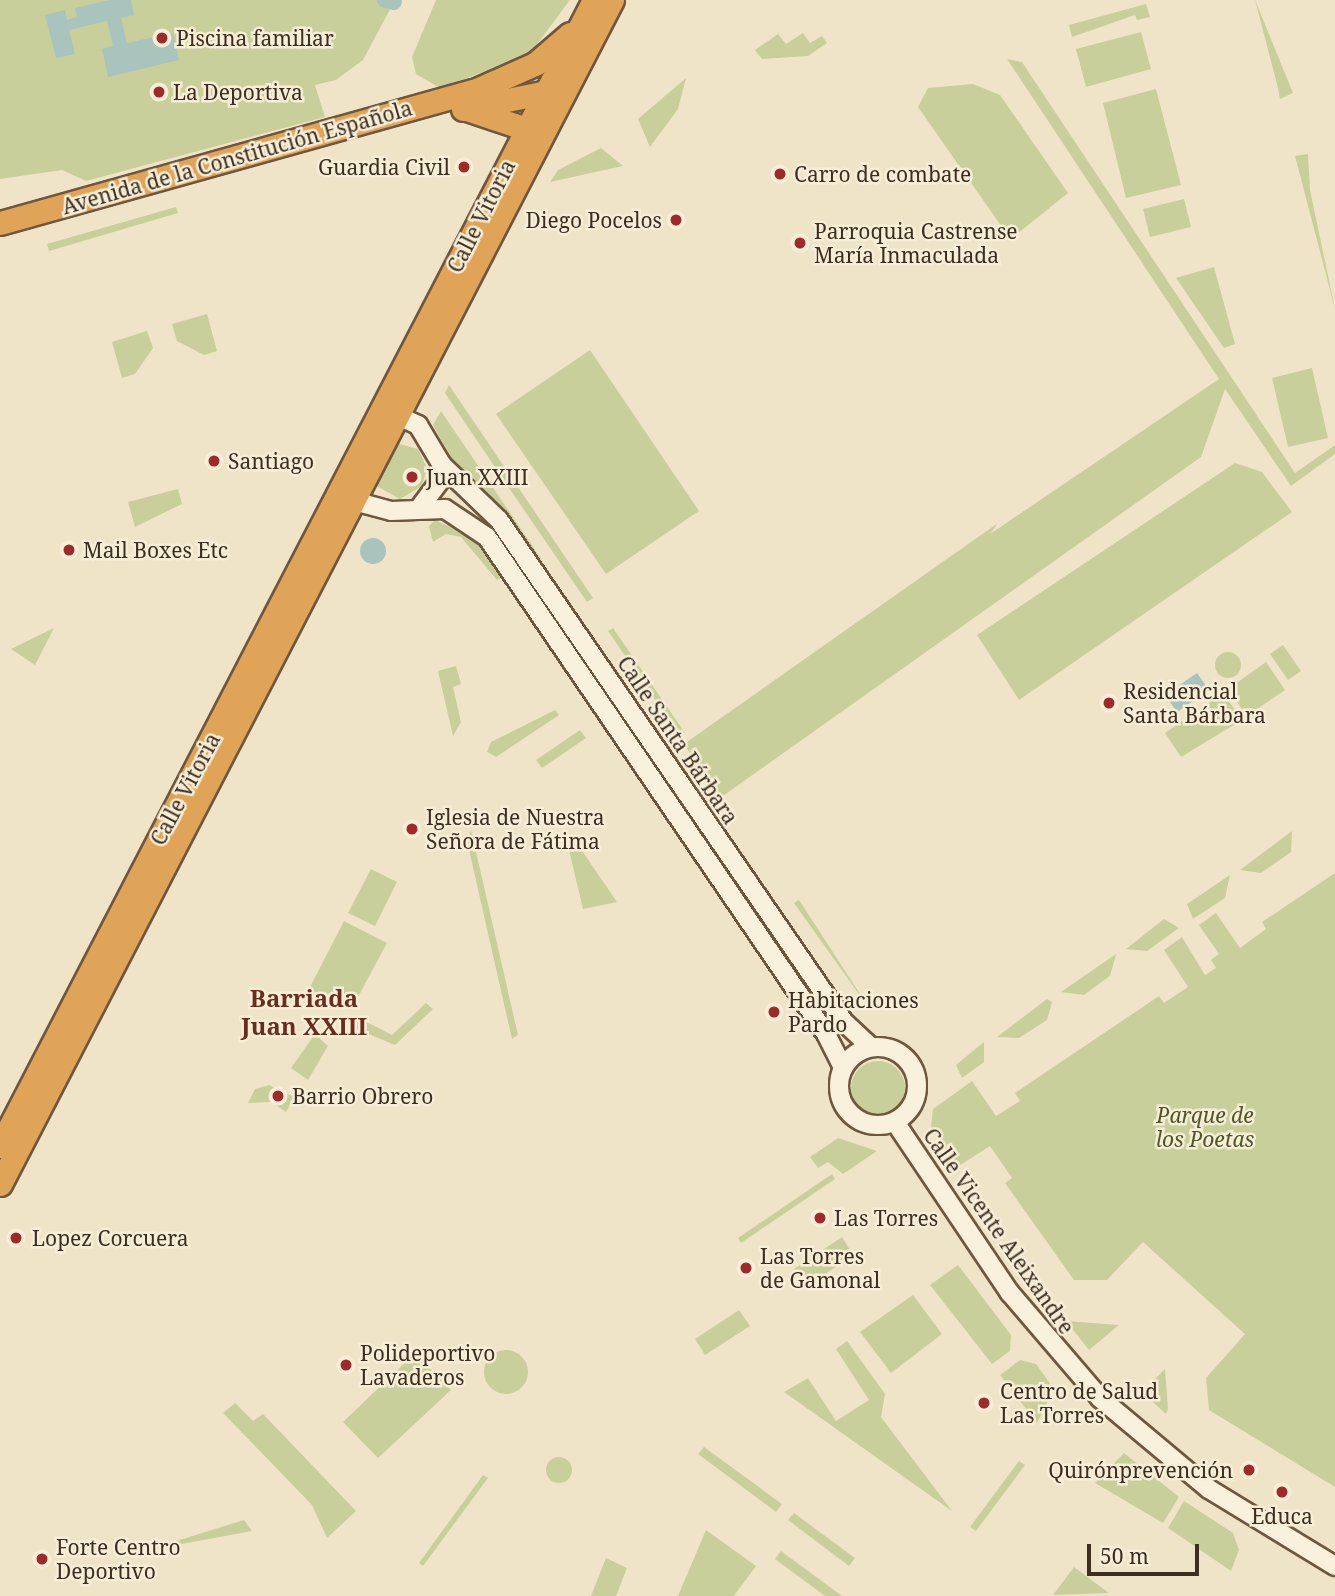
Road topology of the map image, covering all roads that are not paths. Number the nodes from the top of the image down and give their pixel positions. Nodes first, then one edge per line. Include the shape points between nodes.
1 (594, 0) edge
2 (612, 0) edge
3 (583, 22) junction
4 (556, 86) junction
5 (474, 105) junction
6 (535, 131) junction
7 (510, 160) junction
8 (0, 223) edge
9 (0, 238) edge
10 (398, 416) junction
11 (370, 433) junction
12 (442, 465) junction
13 (354, 501) junction
14 (419, 507) junction
15 (871, 1047) junction
16 (842, 1068) junction
17 (895, 1122) junction
18 (0, 1146) edge
19 (0, 1184) edge
20 (1335, 1566) edge

1 - 3 highway, Calle Vitoria
2 - 4 highway, Calle Vitoria
3 - 4 highway, Calle Vitoria
3 - 5 highway via 535,64
4 - 5 highway
4 - 6 highway, Calle Vitoria
5 - 6 highway
5 - 7 highway
5 - 8 highway, Avenida de la Constitución Española
5 - 9 highway, Avenida de la Constitución Española
6 - 7 highway, Calle Vitoria
6 - 10 highway, Calle Vitoria
7 - 11 highway, Calle Vitoria
10 - 11 main road
10 - 12 main road via 418,425
10 - 13 highway, Calle Vitoria
11 - 18 highway, Calle Vitoria
12 - 14 main road via 439,482
12 - 15 main road, Calle Santa Bárbara via 499,520 844,1022
13 - 14 main road via 391,511
13 - 19 highway, Calle Vitoria
14 - 16 main road, Calle Santa Bárbara via 457,514 493,545 826,1034
15 - 16 main road
15 - 17 main road via 899,1053 917,1078 914,1102
16 - 17 main road via 839,1093 849,1112 872,1125
17 - 20 main road, Calle Vicente Aleixandre via 1010,1293 1100,1398 1209,1489

